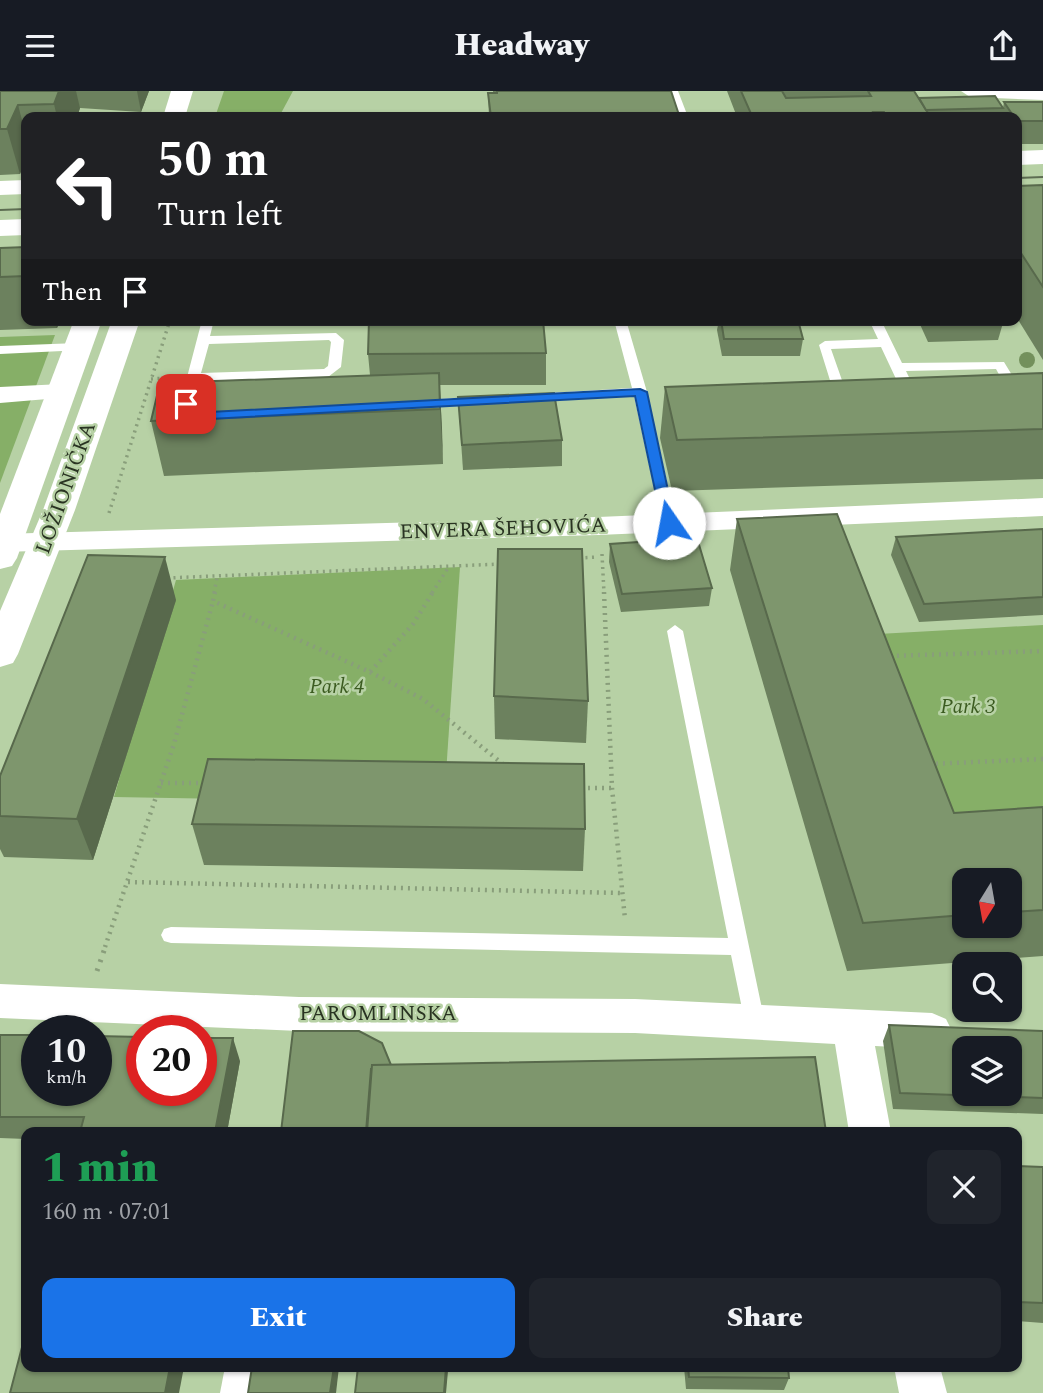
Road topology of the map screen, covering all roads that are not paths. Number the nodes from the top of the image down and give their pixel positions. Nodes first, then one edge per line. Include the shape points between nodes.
1 (182, 91) edge
2 (673, 91) edge
3 (971, 91) edge
4 (1043, 94) edge
5 (176, 112) edge
6 (681, 112) edge
7 (1043, 157) edge
8 (1022, 158) edge
9 (21, 187) edge
10 (0, 188) edge
11 (21, 227) edge
12 (0, 228) edge
13 (124, 326) edge
14 (206, 326) edge
15 (622, 326) edge
16 (878, 326) edge
17 (83, 334) edge
18 (202, 340) junction
19 (886, 343) junction
20 (0, 350) edge
21 (897, 367) junction
22 (193, 377) junction
23 (62, 392) junction
24 (640, 392) junction
25 (0, 395) edge
26 (404, 405) edge
27 (844, 408) edge
28 (1007, 408) edge
29 (921, 409) edge
30 (200, 414) edge
31 (1043, 507) edge
32 (669, 523) junction
33 (46, 542) junction
34 (2, 548) edge
35 (674, 631) dead end
36 (0, 654) edge
37 (171, 935) dead end
38 (740, 947) junction
39 (0, 1001) edge
40 (755, 1023) junction
41 (852, 1028) junction
42 (961, 1032) edge
43 (869, 1127) edge
44 (247, 1372) edge
45 (918, 1372) edge
46 (244, 1393) edge
47 (923, 1393) edge

1 - 5 street
2 - 6 lane
3 - 4 street
7 - 8 street
9 - 10 street
11 - 12 street
13 - 33 street, LOŽIONIČKA
14 - 18 lane
15 - 24 lane
16 - 19 lane
17 - 20 lane
17 - 23 street, LOŽIONIČKA
18 - 22 lane
18 - 22 lane via 331,336 338,340 334,367 328,373
19 - 21 lane
19 - 27 lane via 825,345
21 - 28 lane via 999,365 1022,404
21 - 29 lane via 915,407
22 - 30 lane via 186,404
23 - 25 street
23 - 34 street, LOŽIONIČKA
24 - 26 lane
24 - 32 lane
31 - 32 street, ENVERA ŠEHOVIĆA
32 - 33 street, ENVERA ŠEHOVIĆA
33 - 34 street, ENVERA ŠEHOVIĆA
33 - 36 street, LOŽIONIČKA
35 - 38 lane
37 - 38 lane
38 - 40 lane
39 - 40 street, PAROMLINSKA via 86,1004 296,1033 635,1016
40 - 41 street, PAROMLINSKA
41 - 42 street, PAROMLINSKA
41 - 43 street
44 - 46 street
45 - 47 street

